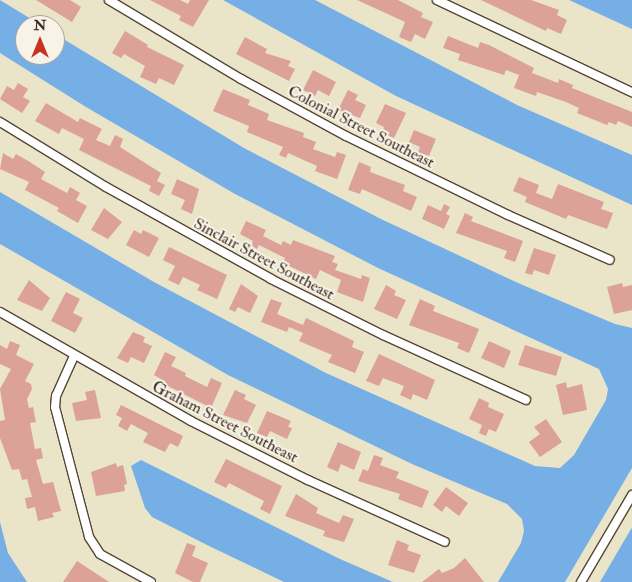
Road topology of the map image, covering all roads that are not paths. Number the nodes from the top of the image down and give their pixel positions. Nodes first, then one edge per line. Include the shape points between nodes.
1 (109, 0) edge
2 (437, 0) edge
3 (632, 92) edge
4 (0, 122) edge
5 (610, 260) dead end
6 (0, 312) edge
7 (74, 356) junction
8 (526, 400) dead end
9 (632, 495) edge
10 (446, 542) dead end
11 (151, 582) edge
12 (581, 582) edge

1 - 5 street, Colonial Street Southeast via 234,75 346,136
2 - 3 street
4 - 8 street, Sinclair Street Southeast via 114,192 271,279 383,335
6 - 7 street, Graham Street Southeast
7 - 10 street, Graham Street Southeast via 250,451
7 - 11 street via 56,396 55,407 89,536 100,554
9 - 12 street

